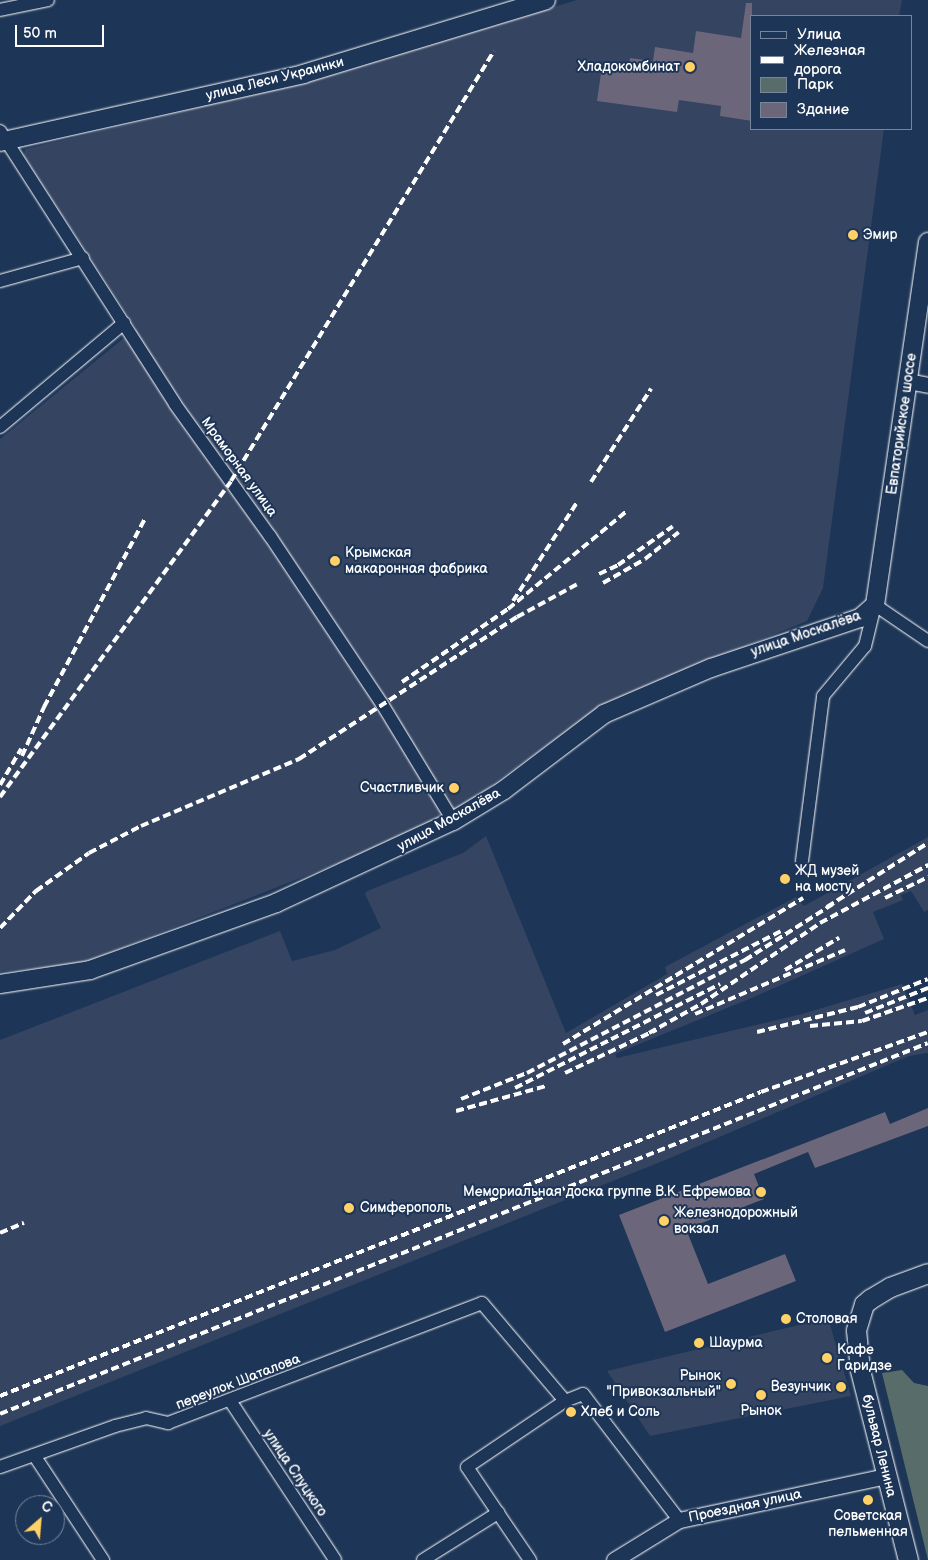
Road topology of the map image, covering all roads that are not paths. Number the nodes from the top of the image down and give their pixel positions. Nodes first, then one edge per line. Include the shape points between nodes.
1 (48, 0) edge
2 (541, 1) edge
3 (0, 10) edge
4 (1, 138) edge
5 (928, 242) edge
6 (83, 258) junction
7 (0, 281) edge
8 (124, 323) junction
9 (908, 382) junction
10 (928, 385) edge
11 (0, 427) edge
12 (875, 605) junction
13 (928, 641) edge
14 (453, 821) junction
15 (802, 861) dead end
16 (0, 984) edge
17 (928, 1273) edge
18 (565, 1401) junction
19 (231, 1402) junction
20 (34, 1455) junction
21 (0, 1467) edge
22 (886, 1476) junction
23 (498, 1513) junction
24 (679, 1520) junction
25 (103, 1560) edge
26 (335, 1560) edge
27 (423, 1560) edge
28 (530, 1560) edge
29 (614, 1560) edge
30 (908, 1560) edge

1 - 3 street
2 - 4 main road, улица Леси Украинки via 303,74
4 - 6 street, Мраморная улица
5 - 9 main road, Евпаторийское шоссе
6 - 7 street
6 - 8 street, Мраморная улица
8 - 11 street
8 - 14 street, Мраморная улица via 175,404 270,536 382,704
9 - 10 street
9 - 12 main road, Евпаторийское шоссе
12 - 13 street
12 - 14 main road, улица Москалёва via 860,618 711,668 604,714 504,790
12 - 15 street via 865,646 824,696
14 - 16 main road, улица Москалёва via 276,903 127,957 90,970
17 - 22 main road, бульвар Ленина via 890,1286 870,1299 864,1304 856,1330 860,1370
18 - 19 street, переулок Шаталова via 482,1303
18 - 23 street via 467,1467
18 - 24 street via 583,1394
19 - 20 street, переулок Шаталова via 168,1423 146,1418 115,1426
19 - 26 street, улица Слуцкого
20 - 21 street, переулок Шаталова
20 - 25 street
22 - 24 street, Проездная улица
22 - 30 main road, бульвар Ленина
23 - 27 street
23 - 28 street
24 - 29 street, Проездная улица

